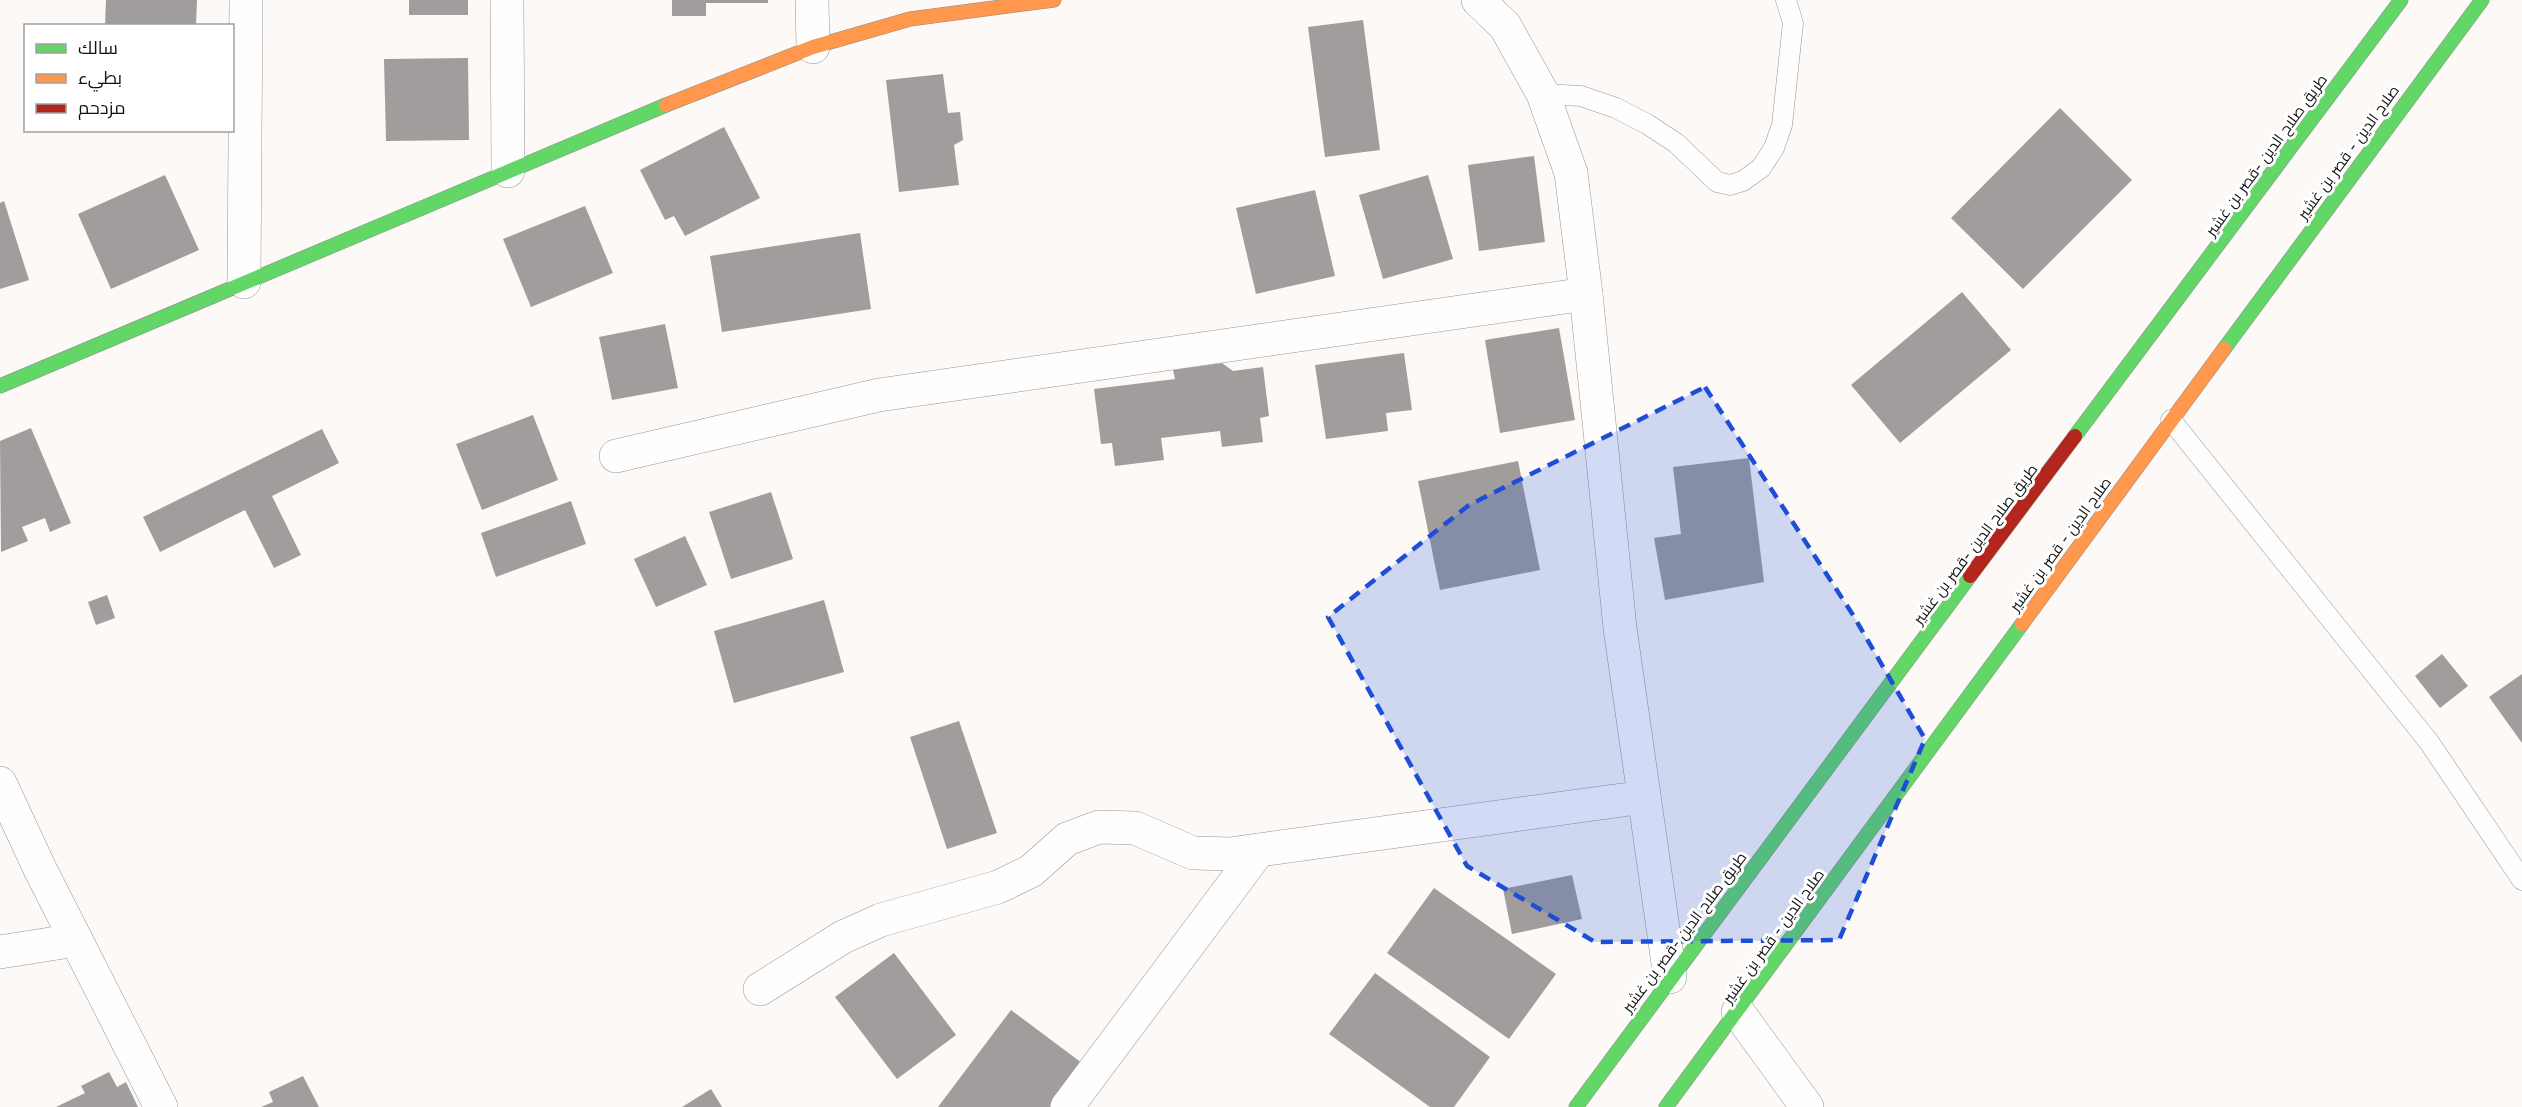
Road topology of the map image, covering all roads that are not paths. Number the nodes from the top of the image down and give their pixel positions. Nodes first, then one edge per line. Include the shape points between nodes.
1 (246, 0) edge
2 (812, 0) edge
3 (1054, 0) edge
4 (1478, 0) edge
5 (1786, 0) edge
6 (2401, 0) edge
7 (2482, 0) edge
8 (508, 1) edge
9 (813, 47) junction
10 (1543, 94) junction
11 (508, 171) junction
12 (244, 282) junction
13 (1586, 294) junction
14 (0, 386) edge
15 (2171, 420) junction
16 (616, 456) dead end
17 (0, 783) edge
18 (1644, 797) junction
19 (1259, 850) junction
20 (2522, 880) edge
21 (76, 940) junction
22 (0, 952) edge
23 (1670, 977) junction
24 (760, 989) dead end
25 (1738, 1012) junction
26 (161, 1107) edge
27 (1068, 1107) edge
28 (1576, 1107) edge
29 (1666, 1107) edge
30 (1807, 1107) edge

1 - 12 street
2 - 9 street
3 - 9 main road via 910,19
4 - 10 street via 1505,26
5 - 10 lane via 1793,23 1782,125 1768,158 1743,181 1717,182 1676,143 1616,108 1581,96
6 - 23 main road, طريق صلاح الدين -قصر بن غشير
7 - 15 main road, صلاح الدين - قصر بن غشير
8 - 11 street
9 - 11 main road
10 - 13 street via 1571,173
11 - 12 main road
12 - 14 main road
13 - 16 street via 879,395
13 - 18 street via 1620,628
15 - 20 lane via 2429,742
15 - 25 main road, صلاح الدين - قصر بن غشير
17 - 21 street
18 - 19 street
18 - 23 street
19 - 24 street via 1194,853 1134,828 1099,827 1067,839 1031,871 998,887 881,920 843,937
19 - 27 street
21 - 22 street
21 - 26 street
23 - 28 main road, طريق صلاح الدين -قصر بن غشير
25 - 29 main road, صلاح الدين - قصر بن غشير
25 - 30 street

